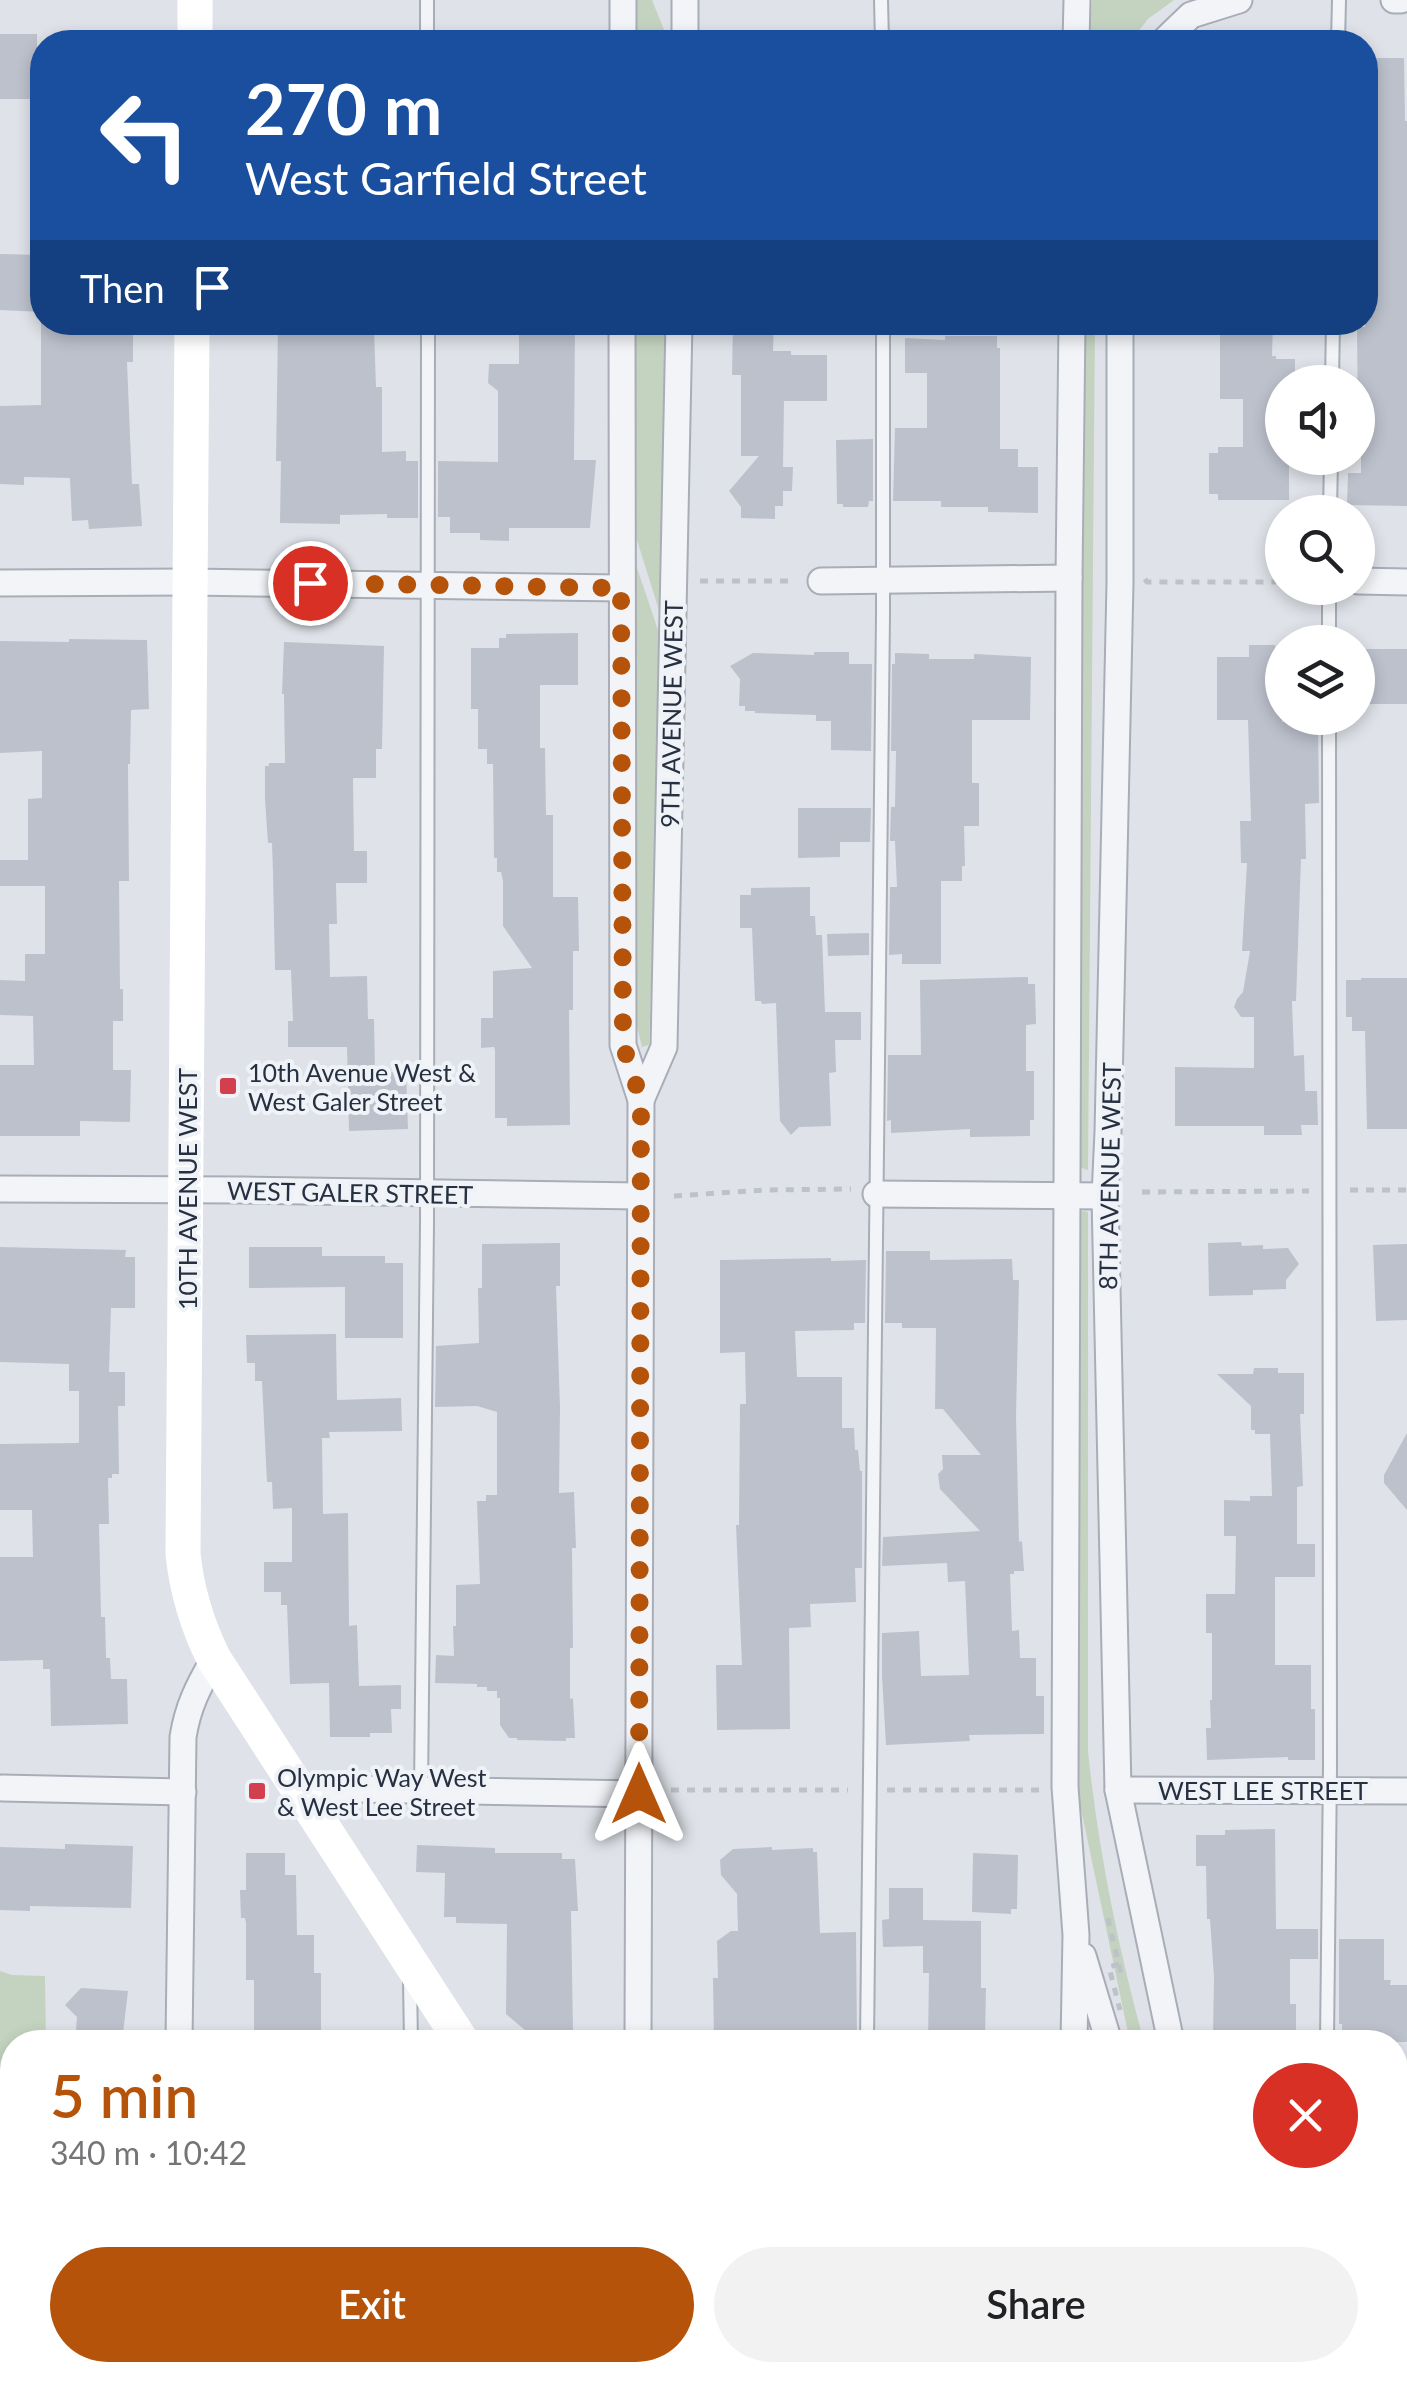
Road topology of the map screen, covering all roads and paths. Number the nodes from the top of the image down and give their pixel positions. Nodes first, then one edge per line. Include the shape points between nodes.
1 (196, 0) edge
2 (427, 0) edge
3 (623, 0) edge
4 (686, 0) edge
5 (882, 0) edge
6 (1077, 0) edge
7 (1239, 0) edge
8 (1338, 0) edge
9 (195, 30) edge
10 (427, 30) edge
11 (623, 30) edge
12 (685, 30) edge
13 (882, 30) edge
14 (1076, 30) edge
15 (1175, 30) edge
16 (1338, 30) edge
17 (192, 335) edge
18 (428, 335) edge
19 (622, 335) edge
20 (679, 335) edge
21 (882, 335) edge
22 (1072, 335) edge
23 (1120, 335) edge
24 (1334, 335) edge
25 (1333, 365) edge
26 (1068, 578) junction
27 (688, 580) dead end
28 (883, 580) junction
29 (812, 581) joint
30 (1375, 581) edge
31 (190, 582) junction
32 (1147, 582) dead end
33 (1265, 582) edge
34 (1407, 582) edge
35 (0, 583) edge
36 (428, 585) junction
37 (621, 588) junction
38 (1329, 735) edge
39 (641, 1100) junction
40 (0, 1189) edge
41 (187, 1190) junction
42 (1336, 1190) dead end
43 (1407, 1190) edge
44 (1312, 1191) dead end
45 (869, 1192) junction
46 (1142, 1192) dead end
47 (427, 1193) junction
48 (1066, 1194) junction
49 (639, 1196) junction
50 (674, 1196) dead end
51 (1105, 1196) junction
52 (214, 1660) junction
53 (1, 1787) edge
54 (296, 1788) junction
55 (421, 1790) junction
56 (672, 1790) dead end
57 (857, 1790) dead end
58 (879, 1790) dead end
59 (1048, 1790) dead end
60 (1118, 1790) junction
61 (1330, 1790) junction
62 (1407, 1791) edge
63 (183, 1792) junction
64 (639, 1794) junction
65 (1119, 1915) dead end
66 (1108, 1918) dead end
67 (1076, 1934) junction
68 (410, 1963) junction
69 (1124, 1990) dead end
70 (1120, 2010) dead end
71 (179, 2030) edge
72 (411, 2030) edge
73 (454, 2030) edge
74 (638, 2030) edge
75 (867, 2030) edge
76 (1074, 2030) edge
77 (1105, 2030) edge
78 (1167, 2030) edge
79 (1327, 2030) edge

1 - 9 street
2 - 10 lane
3 - 11 street
4 - 12 street
5 - 13 lane
6 - 14 street
7 - 15 street via 1190,15
8 - 16 lane
17 - 31 street, 10TH AVENUE WEST
18 - 36 lane
19 - 37 street, 9TH AVENUE WEST
20 - 39 street, 9TH AVENUE WEST via 664,1047
21 - 28 lane
22 - 26 street, 8TH AVENUE WEST
23 - 51 street, 8TH AVENUE WEST
24 - 25 lane
26 - 28 street
26 - 48 street, 8TH AVENUE WEST
27 - 29 path
28 - 29 street
28 - 45 lane
30 - 34 street
31 - 35 street
31 - 36 street
31 - 41 street, 10TH AVENUE WEST
32 - 33 path
36 - 37 street
36 - 47 lane
37 - 39 street, 9TH AVENUE WEST via 623,1045
38 - 61 lane
39 - 49 street, 9TH AVENUE WEST
40 - 41 street, WEST GALER STREET
41 - 47 street, WEST GALER STREET
41 - 52 street, 10TH AVENUE WEST via 183,1554 191,1605
42 - 43 path
44 - 46 path
45 - 48 street
45 - 50 path
45 - 75 lane
47 - 49 street, WEST GALER STREET
47 - 55 lane
48 - 51 street
48 - 67 street, 8TH AVENUE WEST via 1064,1787
49 - 64 street, 9TH AVENUE WEST
51 - 60 street, 8TH AVENUE WEST
52 - 54 street, 10TH AVENUE WEST
52 - 63 street via 188,1710
53 - 63 street
54 - 55 street
54 - 68 street, 10TH AVENUE WEST
55 - 64 street
56 - 57 path
58 - 59 path
60 - 61 street, WEST LEE STREET
60 - 78 street, 8TH AVENUE WEST
61 - 62 street, WEST LEE STREET
61 - 79 lane
63 - 71 street
64 - 74 street, 9TH AVENUE WEST
65 - 70 path, bridge via 1109,1918 1119,1964 1109,1967
66 - 69 path
67 - 76 street, 8TH AVENUE WEST
67 - 77 street, 8TH AVENUE WEST
68 - 72 lane
68 - 73 street, 10TH AVENUE WEST

